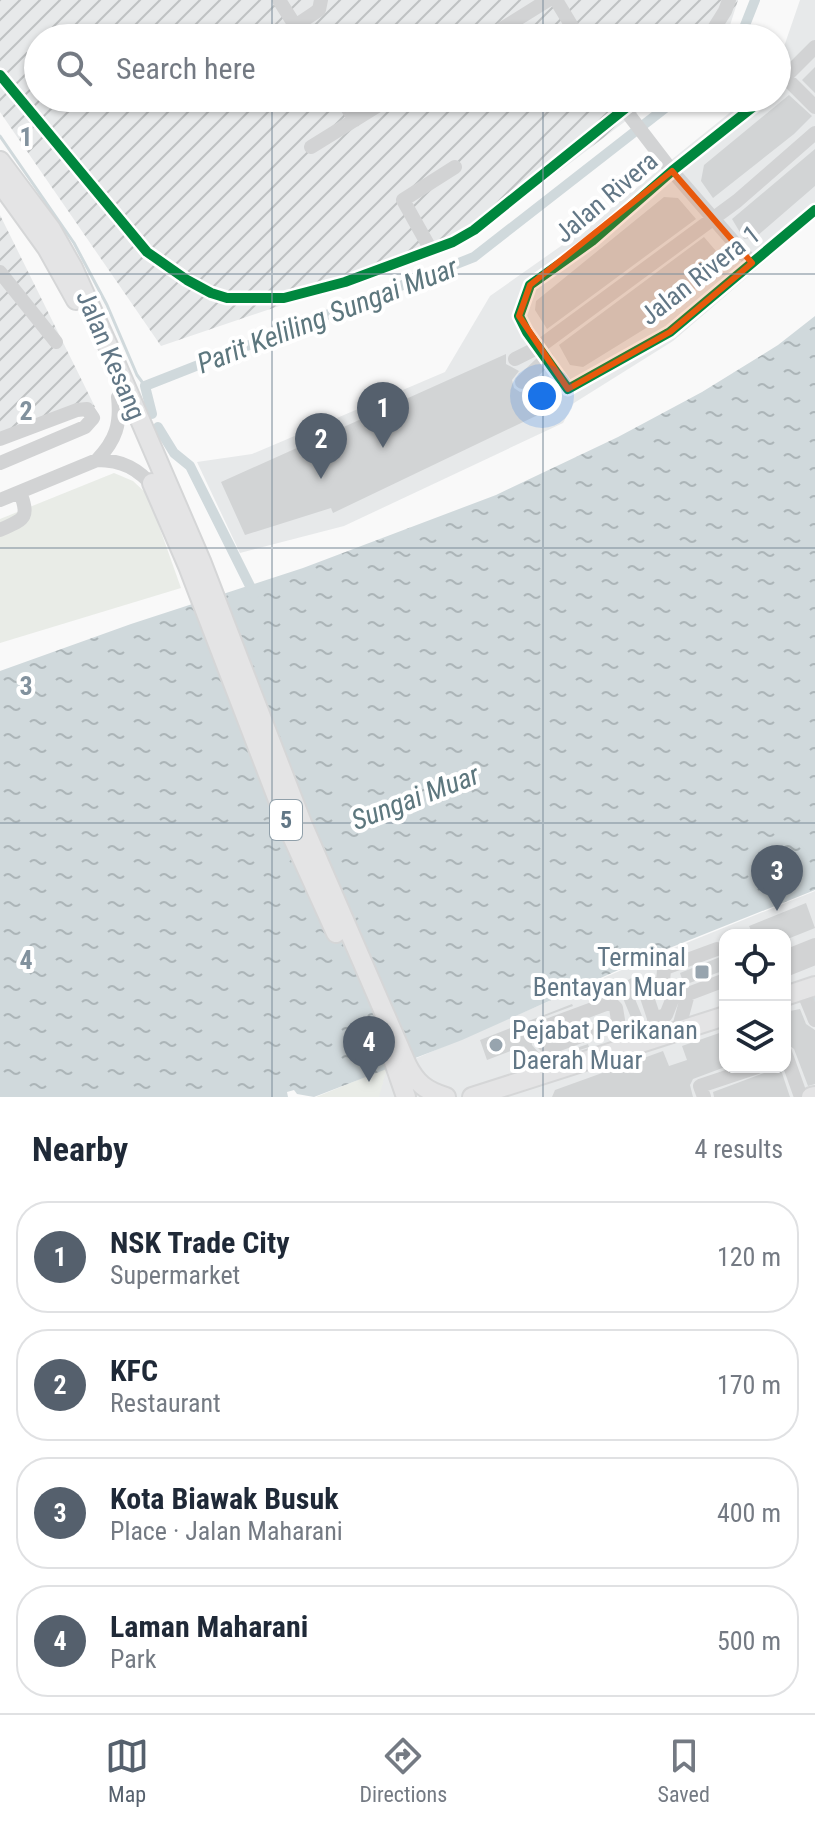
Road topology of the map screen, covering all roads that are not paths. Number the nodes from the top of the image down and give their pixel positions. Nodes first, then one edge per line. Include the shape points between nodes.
1 (279, 0) edge
2 (321, 0) edge
3 (548, 0) edge
4 (556, 0) edge
5 (729, 0) edge
6 (294, 24) edge
7 (306, 24) edge
8 (509, 24) edge
9 (571, 24) edge
10 (717, 24) edge
11 (815, 47) edge
12 (791, 71) edge
13 (0, 75) edge
14 (791, 89) edge
15 (24, 104) edge
16 (815, 107) edge
17 (31, 112) edge
18 (351, 112) edge
19 (368, 112) edge
20 (619, 112) edge
21 (625, 112) edge
22 (746, 112) edge
23 (355, 120) junction
24 (815, 133) edge
25 (311, 147) dead end
26 (0, 161) edge
27 (455, 167) dead end
28 (672, 171) junction
29 (0, 183) edge
30 (815, 210) edge
31 (712, 218) junction
32 (431, 250) junction
33 (752, 263) junction
34 (0, 272) edge
35 (56, 342) dead end
36 (543, 353) junction
37 (515, 359) dead end
38 (522, 382) dead end
39 (118, 397) junction
40 (0, 439) edge
41 (97, 460) junction
42 (0, 463) edge
43 (155, 488) junction
44 (20, 492) junction
45 (0, 500) edge
46 (0, 530) edge
47 (194, 564) junction
48 (815, 945) edge
49 (717, 949) dead end
50 (791, 955) edge
51 (815, 958) edge
52 (791, 968) edge
53 (663, 981) junction
54 (719, 982) edge
55 (801, 991) edge
56 (719, 1017) edge
57 (815, 1020) edge
58 (664, 1029) junction
59 (591, 1032) junction
60 (599, 1056) junction
61 (791, 1069) edge
62 (739, 1073) edge
63 (400, 1082) edge
64 (446, 1097) edge
65 (472, 1097) edge
66 (704, 1097) edge
67 (801, 1097) edge

1 - 6 street
2 - 7 street
3 - 8 street
4 - 9 street
5 - 10 street
11 - 12 street
13 - 15 street
14 - 16 street
17 - 32 street via 147,252 211,293 284,298
18 - 23 street
19 - 23 street
20 - 32 street via 474,230
21 - 28 street
22 - 28 street, Jalan Rivera
23 - 25 street
24 - 31 street
26 - 47 main road, Jalan Kesang / 5 via 73,268
27 - 32 street via 403,200
28 - 31 street
28 - 36 street, Jalan Rivera via 592,241 530,285 519,316
29 - 39 main road, Jalan Kesang / 5 via 74,296
30 - 33 street, Jalan Rivera 1
31 - 33 street
31 - 36 street
33 - 36 street, Jalan Rivera 1 via 670,332 568,389
34 - 35 street
36 - 37 street
36 - 38 street
39 - 41 street via 118,430
39 - 43 main road, Jalan Kesang / 5
40 - 42 street via 77,410 87,409 93,418 85,427
41 - 43 street via 126,464
41 - 44 street
43 - 47 main road, Jalan Kesang / 5
44 - 45 street
44 - 46 street via 25,515
47 - 63 main road, 5 via 291,834
48 - 50 street
49 - 53 street via 668,967
51 - 52 street
53 - 58 street via 672,1000
53 - 58 street via 647,989
54 - 58 street via 688,994
55 - 57 street
56 - 58 main road
58 - 60 main road
59 - 59 street via 551,1047 540,1036 544,1027 612,1004 618,1020
59 - 60 street
60 - 65 main road
61 - 67 street
62 - 66 street via 700,1086
63 - 64 main road, 5 via 413,1079

